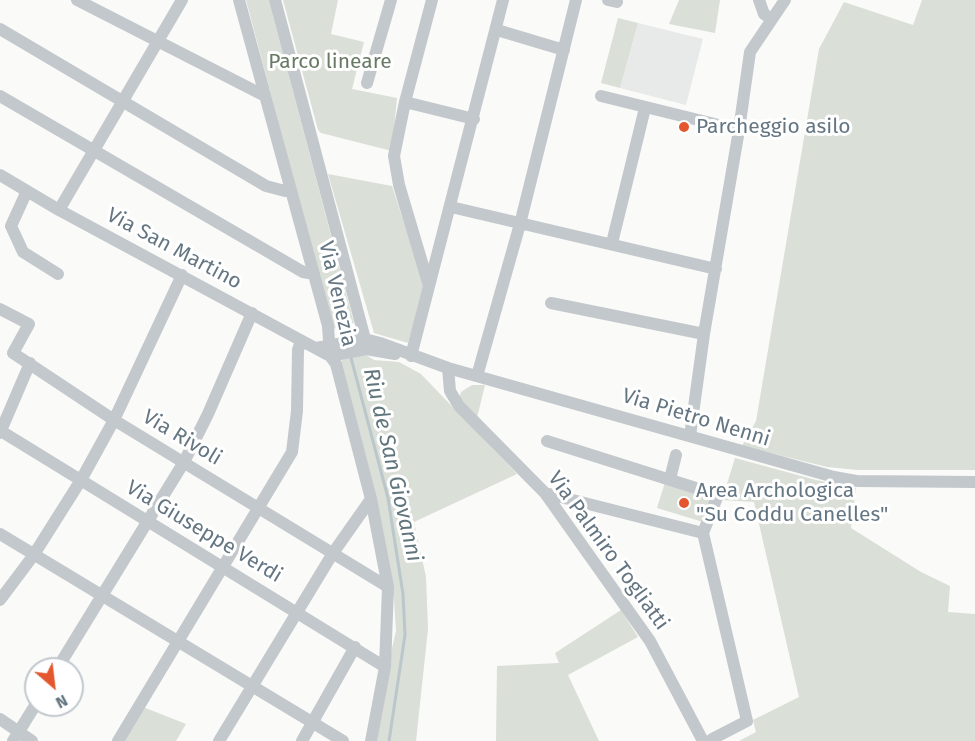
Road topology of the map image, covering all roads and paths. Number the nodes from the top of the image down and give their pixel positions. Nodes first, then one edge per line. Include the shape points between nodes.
1 (77, 0) edge
2 (182, 0) edge
3 (239, 0) edge
4 (275, 0) edge
5 (390, 0) edge
6 (432, 0) edge
7 (504, 0) edge
8 (576, 0) edge
9 (759, 0) edge
10 (776, 0) edge
11 (785, 0) edge
12 (770, 18) junction
13 (0, 29) edge
14 (497, 30) junction
15 (156, 43) junction
16 (564, 50) junction
17 (367, 83) dead end
18 (263, 95) junction
19 (0, 96) edge
20 (601, 96) dead end
21 (122, 102) junction
22 (405, 102) junction
23 (645, 108) junction
24 (474, 119) junction
25 (740, 130) junction
26 (94, 152) junction
27 (0, 175) edge
28 (291, 190) junction
29 (27, 191) junction
30 (451, 207) junction
31 (58, 210) junction
32 (520, 224) junction
33 (612, 243) junction
34 (421, 259) junction
35 (437, 261) junction
36 (716, 269) junction
37 (58, 274) dead end
38 (314, 274) junction
39 (182, 275) junction
40 (430, 289) junction
41 (551, 303) dead end
42 (0, 309) edge
43 (252, 313) junction
44 (361, 323) junction
45 (329, 332) junction
46 (704, 334) junction
47 (301, 341) junction
48 (364, 342) junction
49 (333, 351) junction
50 (411, 356) junction
51 (30, 363) junction
52 (448, 368) junction
53 (477, 376) junction
54 (114, 420) junction
55 (1, 432) edge
56 (690, 436) junction
57 (547, 441) dead end
58 (676, 456) dead end
59 (184, 462) junction
60 (670, 479) junction
61 (81, 480) junction
62 (975, 482) edge
63 (545, 493) junction
64 (371, 499) junction
65 (258, 507) junction
66 (147, 521) junction
67 (0, 534) edge
68 (704, 534) junction
69 (333, 553) junction
70 (33, 556) junction
71 (223, 566) junction
72 (388, 587) junction
73 (102, 597) junction
74 (0, 600) edge
75 (298, 611) junction
76 (178, 644) junction
77 (356, 646) junction
78 (64, 657) edge
79 (386, 667) junction
80 (252, 687) junction
81 (28, 717) edge
82 (0, 719) edge
83 (313, 723) junction
84 (16, 737) edge
85 (708, 740) edge
86 (32, 741) edge
87 (118, 741) edge
88 (219, 741) edge
89 (303, 741) edge
90 (343, 741) edge
91 (371, 741) edge

1 - 15 street
2 - 15 street
3 - 18 street, Via Venezia
4 - 44 street
5 - 17 street
6 - 22 street
7 - 14 street
8 - 16 street
9 - 12 street via 764,14
10 - 12 street
11 - 12 street
12 - 25 street via 750,51
13 - 21 street
14 - 16 street
14 - 24 street
15 - 18 street
15 - 21 street
16 - 32 street
18 - 28 street, Via Venezia
19 - 26 street
20 - 23 street
21 - 26 street
21 - 28 street via 267,186
22 - 24 street
22 - 34 street via 394,156
23 - 25 street
23 - 33 street
24 - 30 street
25 - 36 street
26 - 31 street
26 - 38 street via 303,272
27 - 29 street, Via San Martino
28 - 38 street, Via Venezia
29 - 31 street, Via San Martino
29 - 37 street via 11,226 22,252
30 - 32 street
30 - 35 street
31 - 39 street, Via San Martino
32 - 33 street
32 - 53 street
33 - 36 street
34 - 35 street
34 - 40 street
35 - 40 street
36 - 46 street
38 - 45 street, Via Venezia
39 - 43 street, Via San Martino
39 - 54 street
40 - 50 street
41 - 46 street
42 - 51 street, Via Rivoli via 29,324 14,353
43 - 47 street, Via San Martino
43 - 59 street
44 - 45 street via 357,333 336,338
44 - 48 street
45 - 49 street, Via Venezia
46 - 56 street
47 - 49 street, Via San Martino
47 - 65 street via 292,452
48 - 49 street
48 - 50 street, Via Pietro Nenni
49 - 64 street, Via Venezia
50 - 52 street, Via Pietro Nenni
51 - 54 street, Via Rivoli
51 - 55 street
52 - 53 street, Via Pietro Nenni
52 - 63 street, Via Palmiro Togliatti via 450,391 459,406
53 - 56 street, Via Pietro Nenni
54 - 59 street, Via Rivoli
54 - 61 street
55 - 61 street, Via Giuseppe Verdi
56 - 62 street, Via Pietro Nenni via 856,481
57 - 60 street
58 - 60 street
59 - 65 street, Via Rivoli
59 - 66 street
60 - 68 street via 718,495
61 - 66 street, Via Giuseppe Verdi
61 - 70 street
63 - 68 street
63 - 85 street, Via Palmiro Togliatti via 650,641
64 - 69 street
64 - 72 street, Via Venezia
65 - 69 street, Via Rivoli
65 - 71 street
66 - 71 street, Via Giuseppe Verdi
66 - 73 street
67 - 70 street
68 - 85 street via 747,721
69 - 72 street, Via Rivoli
69 - 75 street
70 - 73 street
70 - 74 street
71 - 75 street, Via Giuseppe Verdi
71 - 76 street
72 - 79 street, Via Venezia
73 - 76 street
73 - 78 street
75 - 77 street, Via Giuseppe Verdi
75 - 80 street
76 - 80 street
76 - 87 street
77 - 79 street, Via Giuseppe Verdi
77 - 83 street
79 - 91 street, Via Venezia
80 - 83 street
80 - 88 street
81 - 84 street
82 - 84 street
83 - 89 street
83 - 90 street
84 - 86 street

